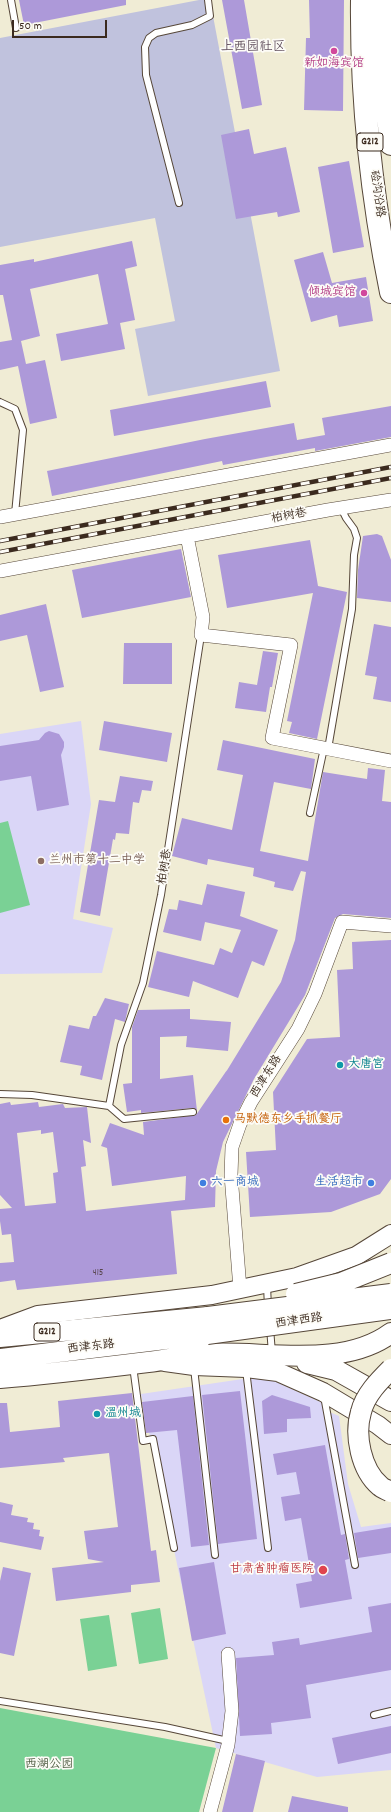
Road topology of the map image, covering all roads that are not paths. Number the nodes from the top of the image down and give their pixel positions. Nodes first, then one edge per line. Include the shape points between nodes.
1 (11, 0) edge
2 (208, 0) edge
3 (362, 0) edge
4 (383, 0) edge
5 (16, 28) dead end
6 (391, 144) edge
7 (179, 203) dead end
8 (391, 292) edge
9 (0, 402) edge
10 (391, 445) edge
11 (391, 500) edge
12 (341, 508) junction
13 (15, 514) junction
14 (0, 517) edge
15 (187, 536) junction
16 (0, 571) edge
17 (201, 635) junction
18 (326, 748) junction
19 (391, 761) edge
20 (310, 813) dead end
21 (391, 926) edge
22 (0, 1094) edge
23 (109, 1106) junction
24 (193, 1112) dead end
25 (391, 1234) edge
26 (391, 1263) edge
27 (267, 1284) junction
28 (240, 1289) junction
29 (391, 1294) edge
30 (391, 1309) edge
31 (208, 1325) junction
32 (94, 1328) junction
33 (0, 1329) edge
34 (391, 1333) edge
35 (0, 1337) edge
36 (272, 1354) junction
37 (0, 1359) edge
38 (156, 1361) junction
39 (133, 1364) junction
40 (194, 1366) junction
41 (246, 1368) junction
42 (391, 1369) edge
43 (0, 1378) edge
44 (323, 1392) junction
45 (388, 1399) edge
46 (391, 1435) edge
47 (391, 1492) edge
48 (174, 1548) dead end
49 (268, 1548) dead end
50 (215, 1555) dead end
51 (355, 1565) dead end
52 (228, 1654) dead end
53 (0, 1702) edge
54 (391, 1711) edge
55 (374, 1715) dead end
56 (228, 1741) junction
57 (210, 1812) edge

1 - 5 lane
2 - 7 lane via 210,16 192,25 156,33 149,38 145,47 146,75
3 - 8 highway, 硷沟沿路 / G212 via 366,100
4 - 6 highway, G212 via 386,98
9 - 13 lane via 15,409 23,430
10 - 13 street
11 - 12 street, 柏树巷
12 - 15 street, 柏树巷
12 - 18 lane via 357,538 352,609
13 - 14 street
15 - 16 street, 柏树巷
15 - 17 street, 柏树巷 via 203,617
17 - 18 street via 291,645 272,738
17 - 23 lane, 柏树巷 via 161,895 143,983 121,1045
18 - 19 street
18 - 20 lane
21 - 28 street, 西津东路 via 342,922 315,994 298,1029 251,1102 240,1124 232,1147 230,1175
22 - 23 lane via 32,1095
23 - 24 lane via 124,1119
25 - 27 street via 356,1256 297,1277
26 - 32 main road, bridge via 341,1283 256,1303
27 - 28 street
27 - 36 lane
28 - 33 street via 212,1295 38,1316
29 - 31 main road, bridge
30 - 31 main road, 西津西路, bridge
31 - 32 main road, 西津东路
31 - 37 main road, 西津东路
32 - 35 main road, 西津东路 / G212
34 - 36 main road via 381,1341 354,1351 329,1355
36 - 38 main road via 205,1354
36 - 45 main road via 336,1370
38 - 39 main road
38 - 40 street
39 - 43 main road
39 - 48 lane via 143,1441 153,1439
40 - 41 street
40 - 50 lane
41 - 44 street via 278,1372
41 - 49 lane
42 - 47 main road, bridge via 374,1387 361,1411 358,1435 364,1464 380,1486
44 - 46 street
44 - 51 lane
52 - 56 street via 232,1711
53 - 56 lane via 165,1727
54 - 55 lane
56 - 57 street

